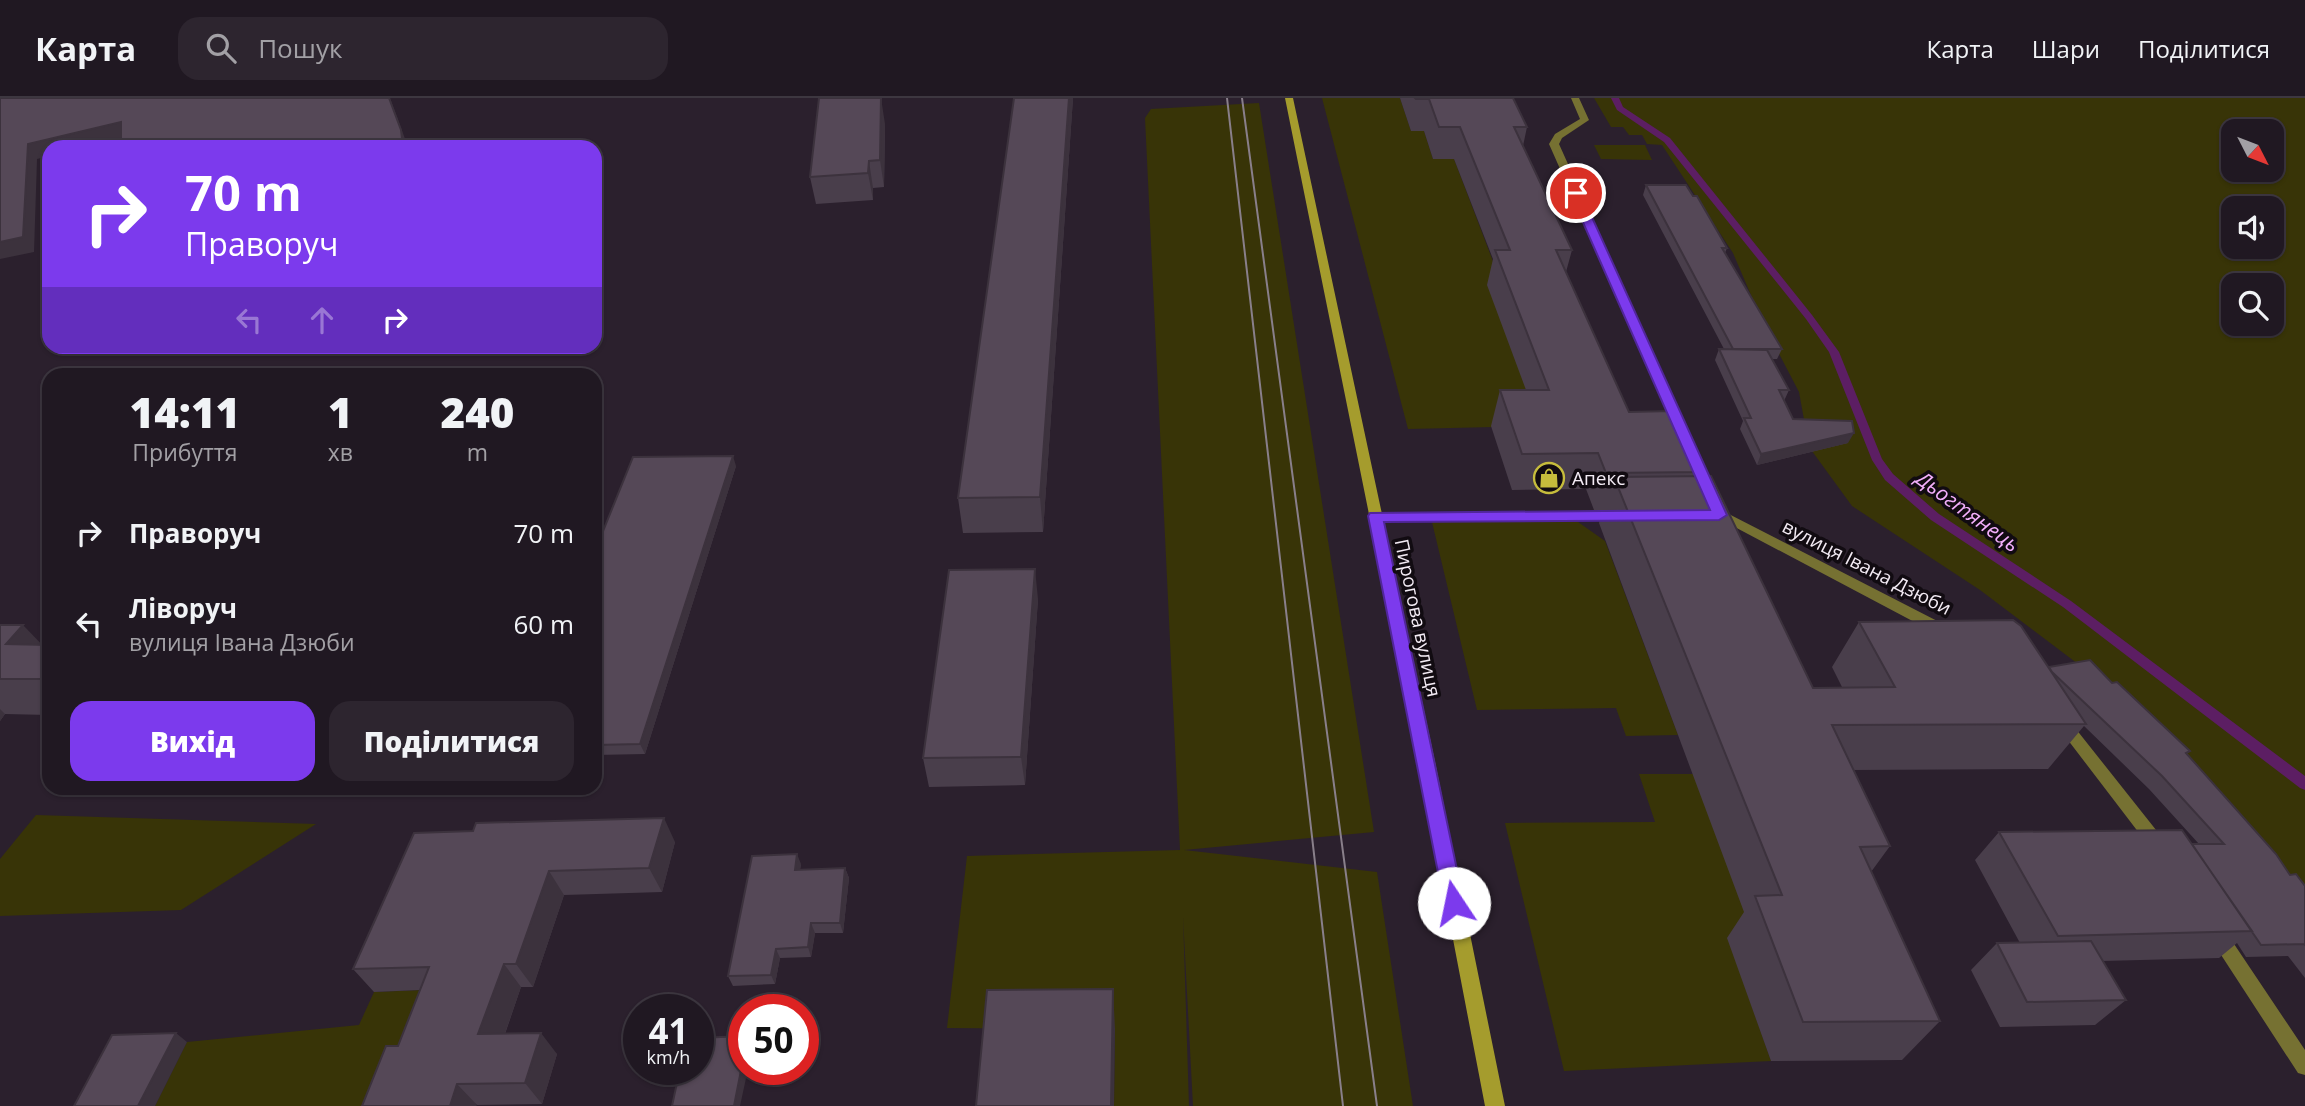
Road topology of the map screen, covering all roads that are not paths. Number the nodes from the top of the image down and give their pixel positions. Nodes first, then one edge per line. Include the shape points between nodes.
1 (1289, 98) edge
2 (1575, 98) edge
3 (1375, 516) junction
4 (1639, 516) edge
5 (1953, 636) edge
6 (2054, 714) edge
7 (2164, 855) edge
8 (2211, 924) edge
9 (2305, 1066) edge
10 (1495, 1106) edge

1 - 3 main road, Пирогова вулиця
2 - 5 street, вулиця Івана Дзюби via 1585,120 1558,136 1554,144 1713,515
3 - 4 street
3 - 10 main road, Пирогова вулиця
6 - 7 street
8 - 9 street

